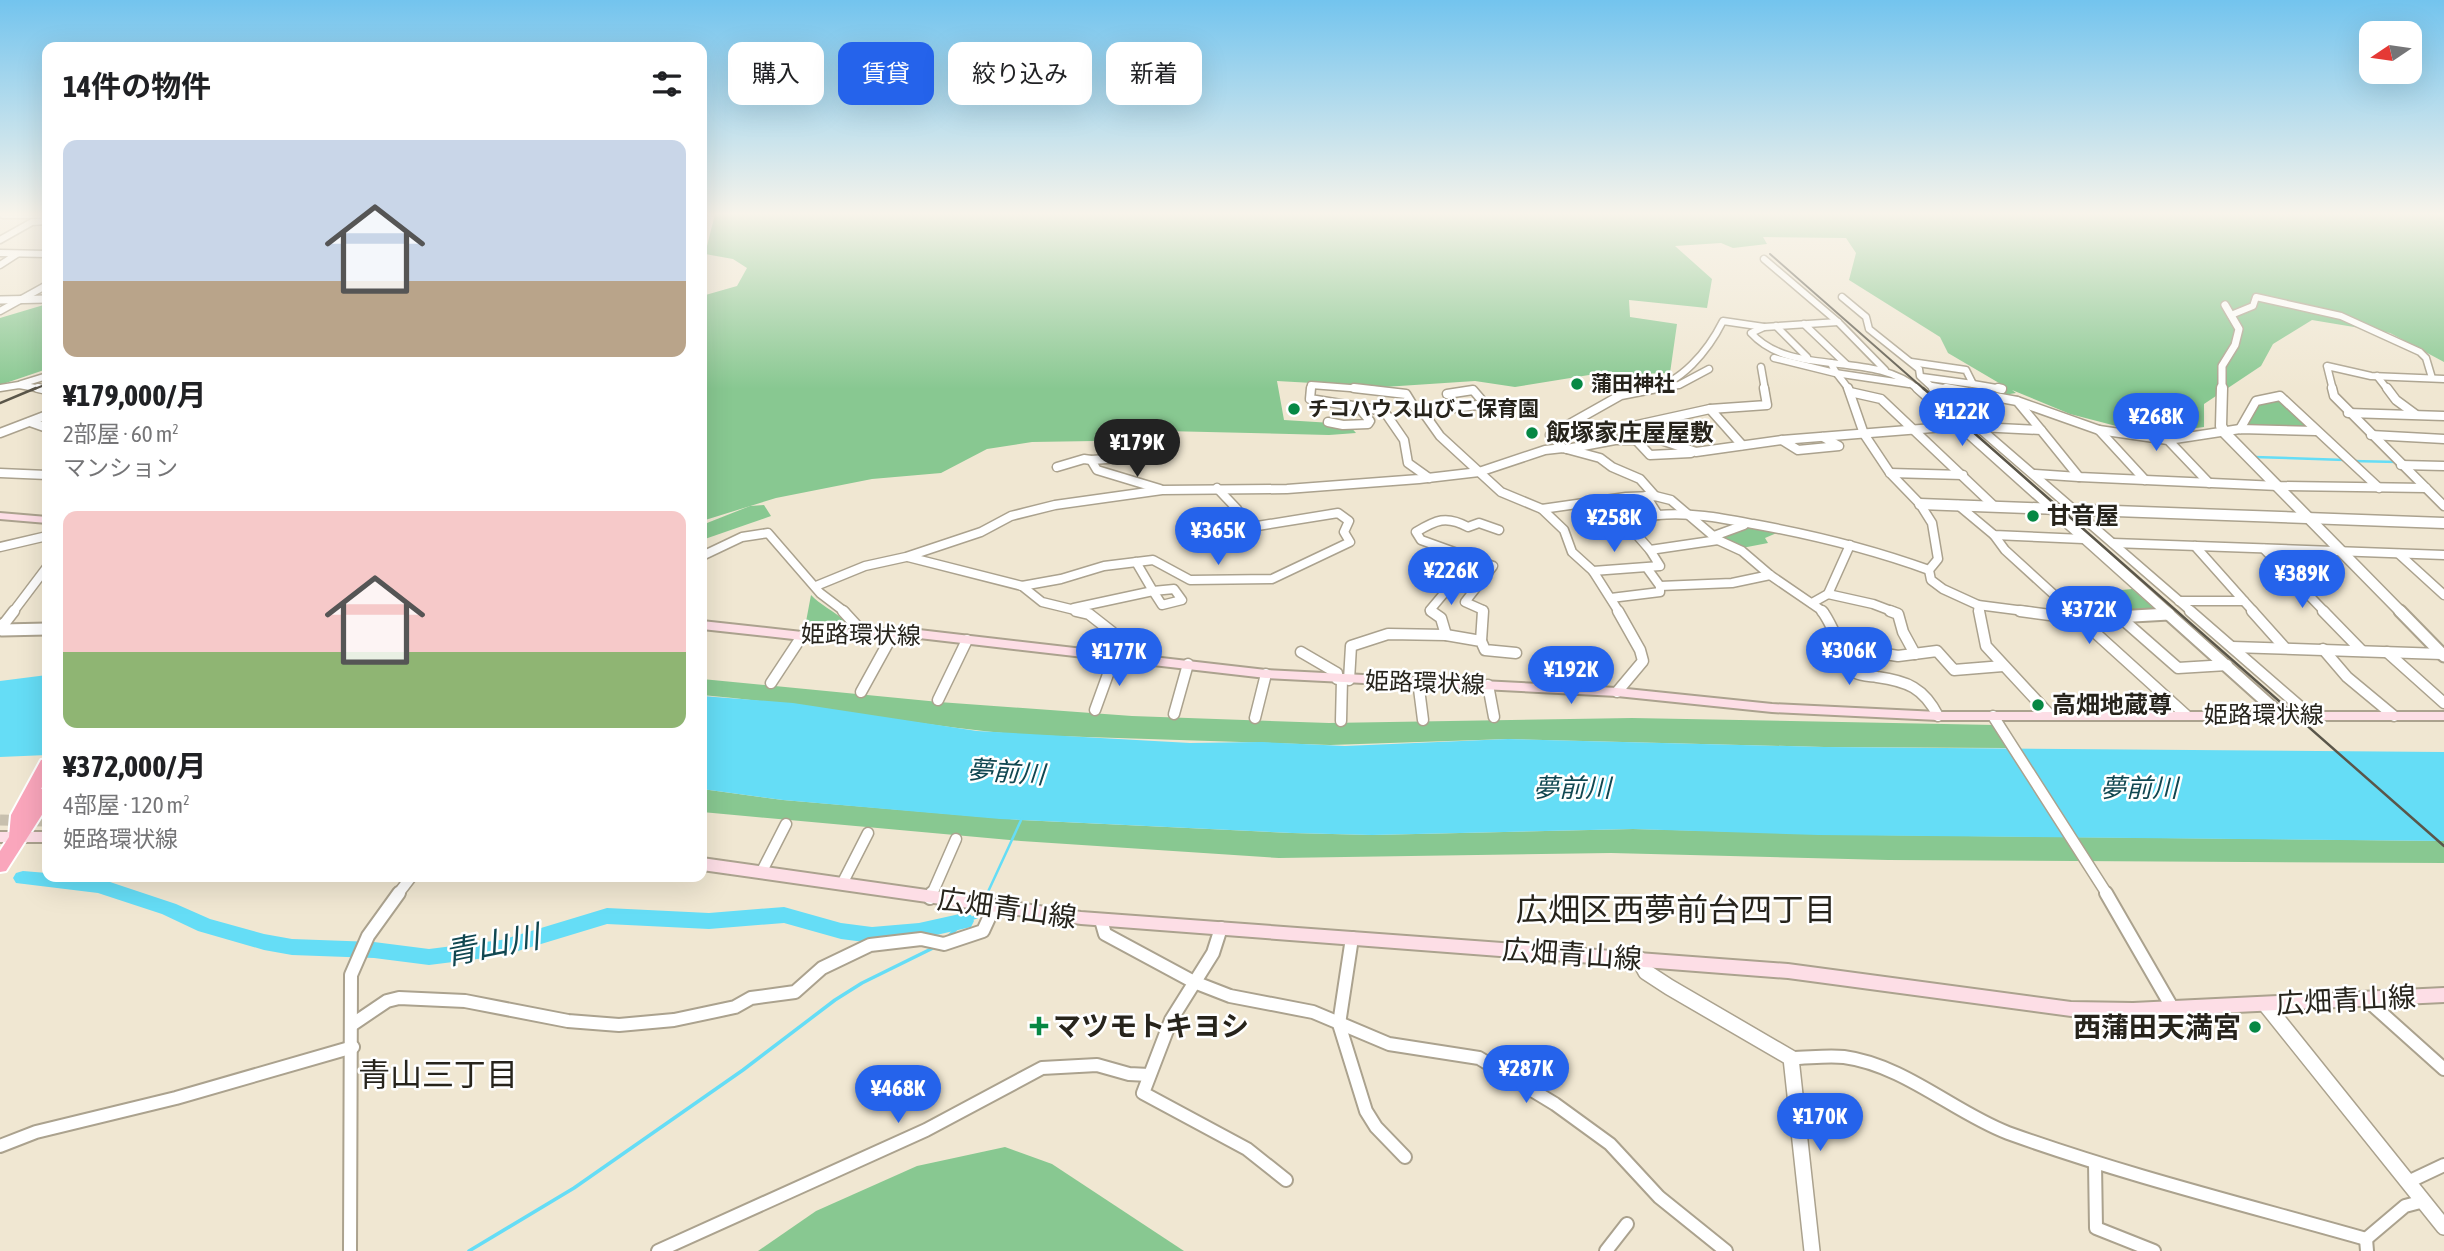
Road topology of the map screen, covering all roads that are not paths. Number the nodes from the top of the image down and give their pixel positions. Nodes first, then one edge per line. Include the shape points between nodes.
1 (1780, 272) edge
2 (42, 288) edge
3 (42, 294) edge
4 (28, 295) junction
5 (1842, 297) dead end
6 (42, 299) edge
7 (0, 300) edge
8 (20, 301) junction
9 (2225, 305) dead end
10 (0, 312) edge
11 (2231, 315) junction
12 (1838, 322) junction
13 (1804, 324) junction
14 (1776, 326) junction
15 (1764, 327) junction
16 (1774, 358) dead end
17 (1809, 359) junction
18 (1910, 362) junction
19 (1831, 363) junction
20 (1846, 365) junction
21 (1761, 367) dead end
22 (1710, 369) dead end
23 (1885, 370) junction
24 (1835, 373) junction
25 (1920, 376) junction
26 (2377, 376) junction
27 (42, 378) edge
28 (2431, 378) junction
29 (2444, 379) edge
30 (1973, 384) junction
31 (19, 385) junction
32 (1664, 387) junction
33 (0, 388) edge
34 (1916, 388) junction
35 (1933, 388) junction
36 (42, 389) edge
37 (2002, 389) dead end
38 (1850, 392) junction
39 (1447, 394) dead end
40 (2017, 401) junction
41 (1360, 409) junction
42 (1710, 410) junction
43 (1423, 412) junction
44 (2348, 412) junction
45 (2416, 415) junction
46 (2440, 416) edge
47 (42, 417) edge
48 (30, 422) junction
49 (1328, 422) dead end
50 (2444, 422) edge
51 (42, 426) edge
52 (1958, 426) junction
53 (1979, 426) junction
54 (1628, 427) dead end
55 (2240, 429) junction
56 (1915, 430) junction
57 (2041, 430) junction
58 (2099, 430) junction
59 (2316, 431) junction
60 (0, 433) edge
61 (2225, 433) junction
62 (1864, 434) junction
63 (2371, 435) junction
64 (1823, 437) junction
65 (1635, 439) junction
66 (1782, 439) junction
67 (2444, 439) edge
68 (2168, 440) junction
69 (1742, 445) junction
70 (1565, 448) junction
71 (1696, 452) junction
72 (1124, 458) dead end
73 (1091, 460) junction
74 (2401, 465) junction
75 (2444, 466) edge
76 (1057, 467) dead end
77 (1479, 471) junction
78 (0, 473) edge
79 (1890, 473) junction
80 (2034, 474) junction
81 (42, 475) edge
82 (1963, 475) junction
83 (2079, 477) junction
84 (1429, 478) junction
85 (2145, 480) junction
86 (2209, 483) junction
87 (2278, 486) junction
88 (1217, 488) junction
89 (2379, 488) junction
90 (2426, 488) junction
91 (1162, 490) junction
92 (1651, 496) junction
93 (1920, 504) junction
94 (1958, 505) junction
95 (1994, 506) junction
96 (2444, 506) edge
97 (2051, 508) junction
98 (2075, 508) junction
99 (1542, 509) junction
100 (1687, 512) junction
101 (1658, 515) junction
102 (0, 516) edge
103 (2304, 516) junction
104 (42, 520) edge
105 (2444, 523) edge
106 (1745, 524) junction
107 (1247, 528) junction
108 (1499, 530) dead end
109 (1202, 535) dead end
110 (1994, 535) junction
111 (42, 537) edge
112 (1716, 538) junction
113 (2083, 539) junction
114 (2113, 543) junction
115 (1850, 545) junction
116 (2195, 546) junction
117 (0, 547) edge
118 (1439, 548) junction
119 (2264, 549) junction
120 (1650, 550) junction
121 (2341, 551) junction
122 (707, 554) edge
123 (2399, 554) junction
124 (2444, 555) edge
125 (906, 557) junction
126 (1429, 560) dead end
127 (1136, 562) junction
128 (1647, 568) junction
129 (1929, 570) junction
130 (1594, 571) junction
131 (42, 573) edge
132 (1770, 575) junction
133 (1456, 579) dead end
134 (816, 586) junction
135 (1022, 586) junction
136 (1660, 586) junction
137 (1828, 594) junction
138 (2444, 595) edge
139 (1611, 597) junction
140 (2179, 601) junction
141 (2244, 601) junction
142 (1812, 603) junction
143 (1978, 605) junction
144 (1072, 609) junction
145 (2169, 614) junction
146 (2120, 618) junction
147 (2080, 619) junction
148 (42, 623) edge
149 (2, 624) edge
150 (707, 626) edge
151 (42, 629) edge
152 (858, 633) junction
153 (893, 634) junction
154 (1446, 635) junction
155 (802, 636) junction
156 (967, 640) junction
157 (1481, 641) junction
158 (1843, 647) junction
159 (2232, 647) junction
160 (2285, 648) junction
161 (2323, 649) junction
162 (2362, 651) junction
163 (1301, 652) dead end
164 (2387, 652) junction
165 (1516, 653) dead end
166 (1915, 654) junction
167 (1110, 655) junction
168 (2443, 655) edge
169 (1188, 664) junction
170 (2227, 665) junction
171 (2003, 666) junction
172 (1266, 674) junction
173 (1343, 679) junction
174 (1418, 681) junction
175 (771, 683) dead end
176 (1488, 685) junction
177 (860, 692) dead end
178 (1617, 692) junction
179 (938, 700) dead end
180 (2444, 703) edge
181 (1095, 710) dead end
182 (1174, 714) dead end
183 (2049, 714) junction
184 (2186, 715) junction
185 (2281, 715) junction
186 (1938, 716) junction
187 (2311, 716) junction
188 (2394, 716) junction
189 (2444, 716) edge
190 (1494, 717) dead end
191 (1255, 718) dead end
192 (1423, 720) dead end
193 (1341, 721) dead end
194 (1996, 722) junction
195 (42, 788) edge
196 (786, 824) dead end
197 (868, 833) dead end
198 (8, 837) edge
199 (42, 837) edge
200 (956, 839) dead end
201 (707, 865) edge
202 (0, 866) edge
203 (761, 873) junction
204 (407, 882) edge
205 (842, 884) junction
206 (930, 898) junction
207 (972, 904) joint
208 (991, 907) junction
209 (1101, 920) junction
210 (1221, 928) junction
211 (1352, 938) junction
212 (1639, 959) junction
213 (1195, 982) junction
214 (2444, 995) edge
215 (2367, 1000) junction
216 (2266, 1005) junction
217 (2173, 1009) junction
218 (353, 1024) junction
219 (1339, 1024) junction
220 (353, 1047) junction
221 (1791, 1058) junction
222 (2444, 1069) edge
223 (1149, 1075) junction
224 (0, 1146) edge
225 (1405, 1157) dead end
226 (2095, 1164) junction
227 (2444, 1165) edge
228 (1286, 1180) dead end
229 (2408, 1182) junction
230 (2424, 1201) junction
231 (1626, 1224) dead end
232 (2444, 1227) edge
233 (2367, 1245) edge
234 (350, 1251) edge
235 (658, 1251) edge
236 (1606, 1251) edge
237 (1726, 1251) edge
238 (1812, 1251) edge
239 (2154, 1251) edge

1 - 12 street
2 - 4 street
3 - 4 street
4 - 8 street
5 - 18 street via 1866,317 1869,329
6 - 8 street
7 - 8 street
8 - 10 street
9 - 11 street
11 - 28 street via 2253,306 2256,297 2342,316 2420,352
11 - 61 street via 2239,329 2222,366 2221,426
12 - 13 street
12 - 23 street
13 - 14 street
13 - 20 street
14 - 15 street
14 - 17 street
15 - 17 street via 1751,333 1764,347
15 - 32 street via 1723,321 1715,337
16 - 24 street
17 - 19 street
18 - 25 street
18 - 30 street via 1966,370
19 - 20 street
19 - 24 street
20 - 23 street
21 - 42 street via 1767,405
22 - 32 street via 1679,385
23 - 34 street
24 - 34 street
24 - 38 street
25 - 30 street
25 - 35 street
26 - 28 street
26 - 44 street via 2327,366 2334,396
26 - 45 street via 2396,400
27 - 31 street
28 - 29 street
30 - 37 street
31 - 33 street
31 - 36 street
32 - 70 street via 1620,395 1550,435
34 - 35 street
34 - 52 street
35 - 40 street
35 - 53 street
38 - 56 street via 1881,399
38 - 62 street
39 - 43 street via 1473,390 1485,404
40 - 57 street
40 - 58 street
41 - 43 street via 1310,399 1311,385 1400,392
41 - 49 street via 1368,424
41 - 84 street via 1384,411 1404,440 1408,463
42 - 54 street
42 - 69 street
43 - 77 street via 1440,436
44 - 45 street
44 - 63 street
45 - 46 street
46 - 50 street
47 - 48 street
48 - 51 street
48 - 60 street
52 - 53 street
52 - 56 street
52 - 97 street
53 - 57 street
53 - 80 street
55 - 59 street
55 - 59 street via 2256,401 2280,397
55 - 61 street
56 - 62 street
56 - 82 street
57 - 83 street
58 - 68 street
58 - 85 street
59 - 89 street
61 - 68 street
61 - 87 street
62 - 64 street
62 - 79 street
63 - 67 street
63 - 74 street
64 - 66 street
64 - 66 street via 1839,446 1798,450
65 - 70 street
65 - 71 street via 1661,440
65 - 71 street via 1650,455
66 - 69 street
68 - 86 street
69 - 71 street
70 - 77 street
70 - 92 street via 1600,458 1640,479
72 - 73 street
73 - 76 street
73 - 91 street via 1097,470
74 - 75 street
74 - 90 street
77 - 84 street
77 - 99 street via 1501,492
78 - 81 street
79 - 82 street
79 - 93 street
80 - 83 street
80 - 98 street
82 - 95 street
83 - 85 street
84 - 88 street via 1287,489
85 - 86 street
86 - 87 street
87 - 89 street
87 - 103 street
88 - 91 street
88 - 107 street
89 - 90 street
90 - 96 street
91 - 125 street via 1011,516 981,532
92 - 99 street
92 - 100 street via 1671,500
92 - 101 street
93 - 94 street
93 - 129 street via 1932,523 1938,559
94 - 95 street
94 - 110 street
95 - 97 street
97 - 98 street
97 - 113 street
98 - 103 street
98 - 114 street
99 - 130 street via 1564,530 1580,562
100 - 101 street
100 - 106 street
100 - 112 street
101 - 120 street via 1623,520
102 - 104 main road
103 - 105 street
103 - 121 street
106 - 112 street
106 - 115 street
107 - 109 street
107 - 127 street via 1338,513 1349,521 1344,531 1350,542 1268,579 1190,580 1160,561
108 - 118 street via 1479,523 1468,527 1442,516 1416,532 1420,540
110 - 113 street
110 - 147 street
111 - 117 street
112 - 120 street
112 - 132 street via 1742,551
113 - 145 street
114 - 116 street
114 - 140 street
115 - 129 street
115 - 137 street
116 - 119 street
116 - 141 street
118 - 126 street
118 - 157 street via 1493,566 1465,602 1483,610
119 - 121 street
119 - 162 street
120 - 128 street via 1660,566
121 - 123 street
121 - 168 street
122 - 134 street via 768,533
123 - 124 street
123 - 138 street
125 - 134 street via 865,566
125 - 135 street
127 - 135 street
127 - 144 street via 1150,581 1151,591
128 - 130 street
128 - 136 street
129 - 143 street via 1931,580 1943,589
130 - 139 street
131 - 149 street
132 - 136 street
132 - 142 street
133 - 154 street via 1430,610 1441,618
134 - 152 street via 821,596 855,622
135 - 144 street via 1042,602
136 - 139 street via 1660,592
137 - 142 street
137 - 166 street via 1898,614
139 - 178 street via 1643,661
140 - 141 street
140 - 159 street
141 - 160 street
142 - 158 street via 1832,623
143 - 147 street
143 - 171 street via 1986,646
144 - 167 street via 1099,619 1112,632
145 - 146 street
145 - 170 street
146 - 147 street
146 - 170 street via 2178,668
147 - 184 street
148 - 149 street
149 - 151 street via 2,630
150 - 155 main road, 姫路環状線
152 - 153 main road, 姫路環状線
152 - 155 main road, 姫路環状線
153 - 156 main road, 姫路環状線
153 - 177 street
154 - 157 street
154 - 173 street via 1388,634 1351,646
155 - 175 street
156 - 167 main road, 姫路環状線
156 - 179 street
157 - 165 street via 1485,650
158 - 166 street via 1898,656
158 - 186 street via 1847,663 1857,674 1904,681 1930,700
159 - 160 street
159 - 187 street
160 - 161 street
161 - 162 street
161 - 188 street via 2347,677
162 - 164 street
163 - 173 street
164 - 168 street
164 - 180 street
166 - 171 street via 1937,651 1954,670
167 - 169 main road, 姫路環状線
167 - 181 street
169 - 172 main road, 姫路環状線
169 - 182 street
170 - 185 street
171 - 183 street
172 - 173 main road, 姫路環状線
172 - 191 street
173 - 174 main road, 姫路環状線
173 - 193 street
174 - 176 main road, 姫路環状線
174 - 192 street
176 - 178 main road, 姫路環状線
176 - 190 street
178 - 186 main road, 姫路環状線 via 1772,708
183 - 184 main road, 姫路環状線
183 - 194 main road, 姫路環状線
184 - 185 main road, 姫路環状線
185 - 187 main road, 姫路環状線
186 - 194 main road, 姫路環状線
187 - 188 main road, 姫路環状線
188 - 189 main road, 姫路環状線
194 - 217 street via 2088,860
195 - 198 highway via 35,816
196 - 203 street
197 - 205 street
198 - 199 main road
198 - 202 highway
200 - 206 street
201 - 203 main road, 広畑青山線
203 - 205 main road, 広畑青山線
204 - 218 street via 354,961
205 - 206 main road, 広畑青山線
206 - 207 main road, 広畑青山線
207 - 208 main road, 広畑青山線
208 - 209 main road, 広畑青山線
208 - 218 street via 983,931 944,944 926,940 870,945 822,968 795,992 751,998 735,1007 674,1020 619,1025 568,1021 465,1001 399,998
209 - 210 main road, 広畑青山線
209 - 213 street via 1105,934
210 - 211 main road, 広畑青山線
210 - 213 street via 1213,953
211 - 212 main road, 広畑青山線
211 - 219 street
212 - 217 main road, 広畑青山線 via 1788,971 2071,1009
212 - 221 street via 1646,972 1669,987
213 - 219 street via 1243,1000 1313,1012
213 - 223 street via 1171,1020
214 - 215 main road, 広畑青山線
215 - 216 main road, 広畑青山線
215 - 222 street
216 - 217 main road, 広畑青山線
216 - 229 street
218 - 220 street
219 - 225 street via 1366,1111
219 - 237 street via 1389,1044 1479,1058 1506,1073 1610,1144 1658,1197
220 - 224 street via 36,1132
220 - 234 street
221 - 226 street via 1843,1057 1869,1063 2004,1131
221 - 238 street
223 - 228 street via 1143,1093 1146,1097 1247,1149
223 - 235 street via 1097,1065 1042,1068 926,1130
226 - 233 street
226 - 239 street via 2096,1228
227 - 229 street
229 - 230 street
230 - 232 street
230 - 233 street via 2405,1206
231 - 236 street

